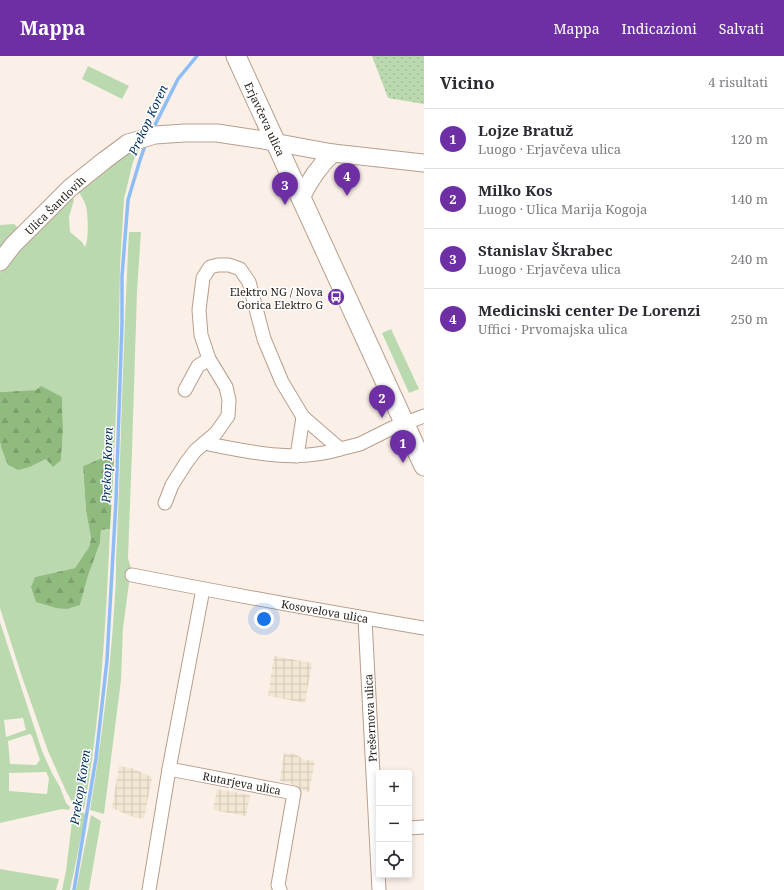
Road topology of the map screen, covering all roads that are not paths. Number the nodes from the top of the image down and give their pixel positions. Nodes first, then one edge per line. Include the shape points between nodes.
1 (236, 56) edge
2 (277, 143) junction
3 (333, 153) junction
4 (424, 163) edge
5 (301, 198) junction
6 (0, 262) edge
7 (209, 358) junction
8 (185, 390) dead end
9 (303, 416) junction
10 (424, 416) edge
11 (405, 423) junction
12 (204, 443) junction
13 (340, 449) junction
14 (297, 456) junction
15 (424, 466) edge
16 (165, 504) dead end
17 (132, 575) dead end
18 (203, 589) junction
19 (365, 619) junction
20 (424, 628) edge
21 (169, 769) junction
22 (376, 812) edge
23 (424, 827) edge
24 (412, 828) edge
25 (377, 842) edge
26 (279, 888) edge
27 (149, 890) edge
28 (379, 890) edge

1 - 2 main road, Erjavčeva ulica
2 - 3 street, Ulica Šantlovih
2 - 5 main road, Erjavčeva ulica
2 - 6 street, Ulica Šantlovih via 217,133 155,135 128,143 70,188 13,245
3 - 4 street, Ulica Šantlovih
3 - 5 street via 315,172
5 - 11 main road, Erjavčeva ulica
7 - 8 street via 198,366
7 - 9 street via 201,335 199,316 203,278 210,266 229,265 240,269 249,282 267,346 282,382
7 - 12 street via 226,387 229,400 228,416 216,433
9 - 13 street
9 - 14 street
10 - 11 street
11 - 13 street via 360,444
11 - 15 main road, Erjavčeva ulica
12 - 14 street via 254,453
12 - 16 street via 186,463 172,485
13 - 14 street
17 - 18 street, Kosovelova ulica
18 - 19 street, Kosovelova ulica
18 - 21 street
19 - 20 street, Kosovelova ulica
19 - 22 street, Prešernova ulica
21 - 26 street, Rutarjeva ulica via 294,793
21 - 27 street
23 - 24 street
25 - 28 street, Prešernova ulica

